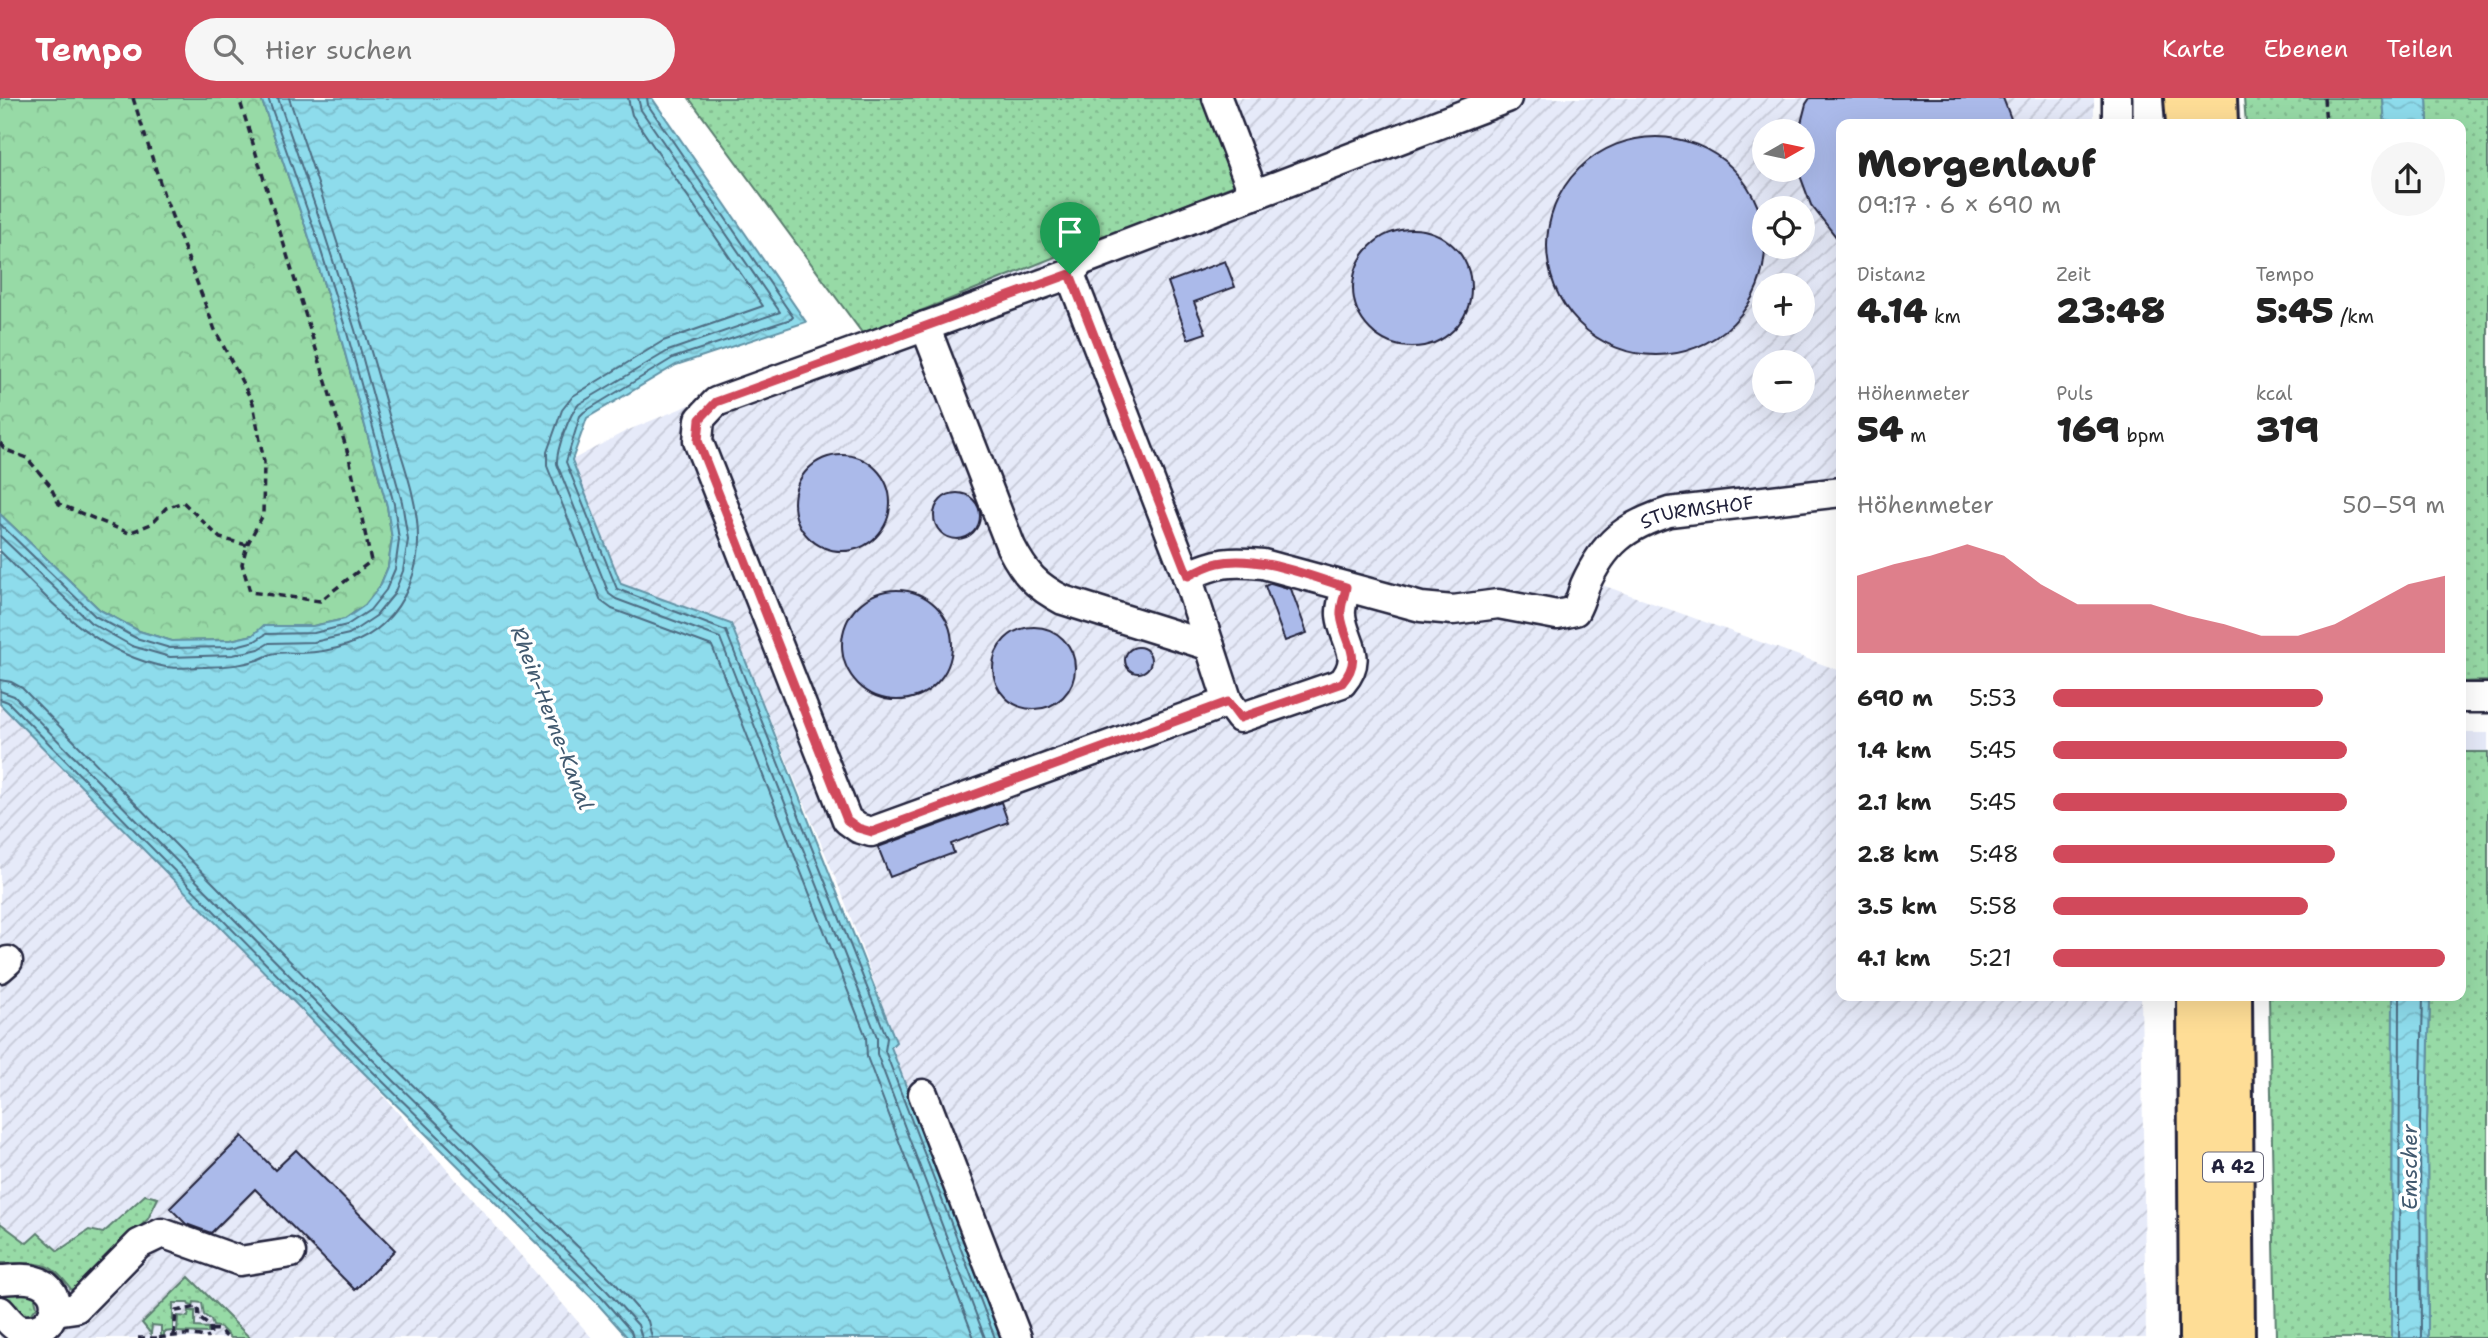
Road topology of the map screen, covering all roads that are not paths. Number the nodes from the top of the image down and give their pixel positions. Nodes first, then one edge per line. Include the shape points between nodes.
1 (1217, 98) edge
2 (1507, 98) edge
3 (2117, 98) edge
4 (2184, 98) edge
5 (2217, 98) edge
6 (2118, 119) edge
7 (2186, 119) edge
8 (2218, 119) edge
9 (1254, 195) junction
10 (1070, 274) junction
11 (925, 326) junction
12 (1836, 493) edge
13 (1188, 576) junction
14 (1346, 587) junction
15 (1210, 646) junction
16 (2466, 698) edge
17 (2488, 698) edge
18 (1228, 702) junction
19 (2197, 1001) edge
20 (2232, 1001) edge
21 (923, 1094) dead end
22 (291, 1253) dead end
23 (0, 1280) edge
24 (0, 1311) edge
25 (45, 1326) edge
26 (1017, 1338) edge
27 (2199, 1338) edge
28 (2235, 1338) edge

1 - 9 street
2 - 9 street
3 - 6 street
4 - 7 highway
5 - 8 highway
9 - 10 street via 1081,261
10 - 11 street
10 - 13 street
11 - 15 street via 1023,570 1042,589 1063,600
11 - 18 street via 716,402 700,419 698,441 847,820 872,832
12 - 14 street, STURMSHOF via 1669,512 1633,526 1604,550 1575,611 1557,615 1498,604 1453,610 1421,607
13 - 14 street via 1217,563 1237,561
13 - 15 street
14 - 18 street via 1341,614 1353,651 1352,672 1342,683 1240,718
15 - 18 street
16 - 17 street
19 - 27 highway, A 42
20 - 28 highway, A 42
21 - 26 street
22 - 25 street via 240,1261 162,1233 139,1244 76,1308
23 - 25 street via 30,1279 46,1284 52,1294
24 - 25 street via 18,1329

